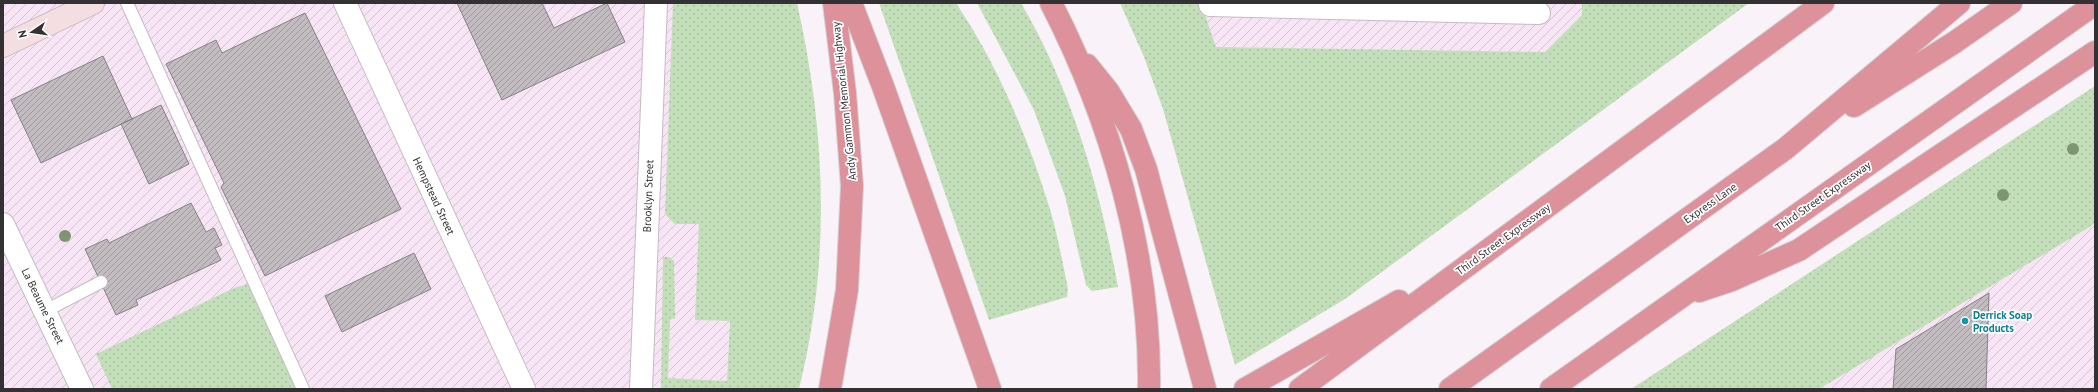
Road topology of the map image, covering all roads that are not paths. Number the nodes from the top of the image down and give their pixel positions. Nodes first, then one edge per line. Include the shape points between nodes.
1 (93, 3) edge
2 (127, 3) edge
3 (344, 3) edge
4 (656, 3) edge
5 (834, 3) edge
6 (851, 3) edge
7 (1051, 3) edge
8 (1823, 3) edge
9 (1958, 3) edge
10 (2011, 3) edge
11 (1210, 4) dead end
12 (2095, 4) edge
13 (1396, 6) edge
14 (1539, 13) dead end
15 (3, 46) edge
16 (1076, 52) junction
17 (2095, 52) edge
18 (1785, 149) junction
19 (3, 224) edge
20 (1491, 247) junction
21 (101, 282) dead end
22 (1679, 297) junction
23 (45, 311) junction
24 (1203, 381) edge
25 (82, 389) edge
26 (303, 389) edge
27 (524, 389) edge
28 (641, 389) edge
29 (830, 389) edge
30 (990, 389) edge
31 (1149, 389) edge
32 (1245, 389) edge
33 (1300, 389) edge
34 (1450, 389) edge
35 (1551, 389) edge

1 - 15 main road
2 - 26 lane
3 - 27 street, Hempstead Street
4 - 28 street, Brooklyn Street
5 - 29 highway, Andy Gammon Memorial Highway via 845,93 852,186 847,290
6 - 30 highway
7 - 16 highway
8 - 20 highway, Third Street Expressway
9 - 18 highway, Express Lane
10 - 18 highway via 1955,42
11 - 13 street
12 - 22 highway, Third Street Expressway
13 - 14 street
16 - 24 highway via 1108,91 1131,129 1146,169
16 - 31 highway via 1113,156 1132,231 1144,310
17 - 22 highway via 1800,250 1732,280
18 - 34 highway, Express Lane
19 - 23 street, La Beaume Street
20 - 32 highway
20 - 33 highway, Third Street Expressway
21 - 23 lane
22 - 35 highway, Third Street Expressway
23 - 25 street, La Beaume Street

